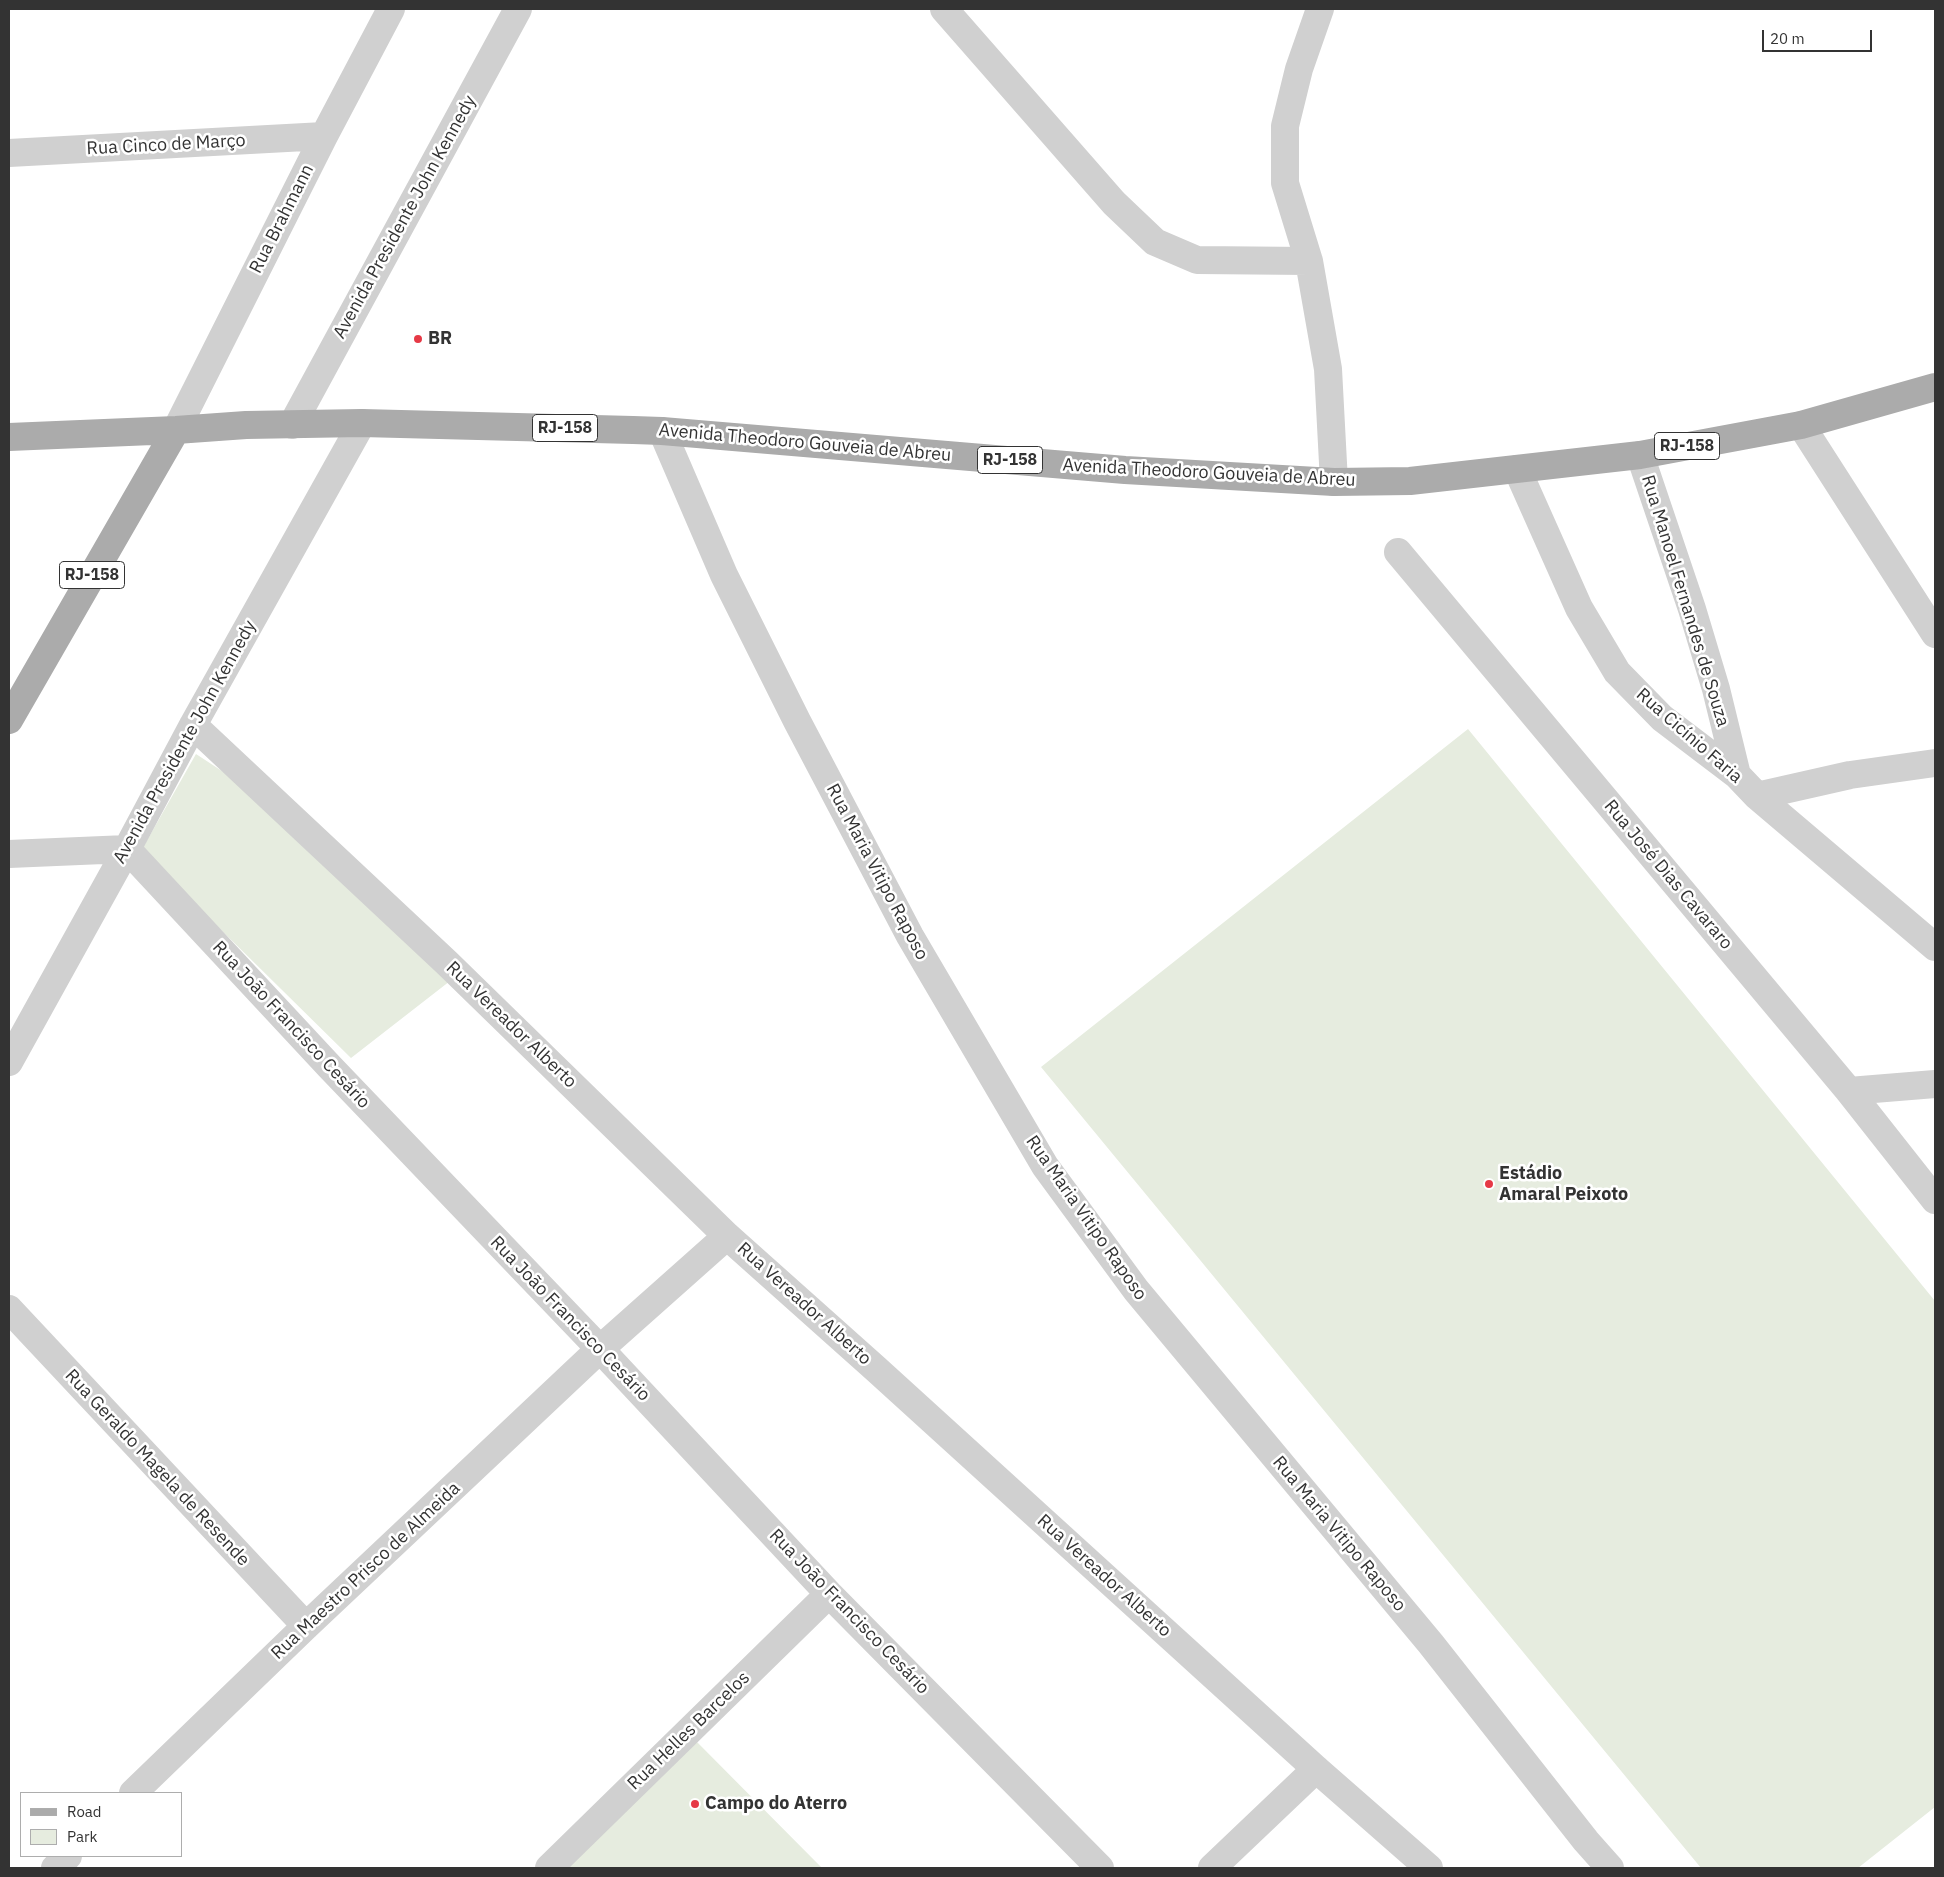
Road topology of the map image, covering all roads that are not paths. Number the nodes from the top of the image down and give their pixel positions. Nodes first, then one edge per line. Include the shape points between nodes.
1 (391, 9) edge
2 (518, 9) edge
3 (944, 9) edge
4 (1320, 9) edge
5 (324, 136) junction
6 (9, 153) edge
7 (1309, 260) junction
8 (1935, 387) edge
9 (362, 423) junction
10 (292, 425) junction
11 (1801, 425) junction
12 (176, 430) junction
13 (662, 431) junction
14 (9, 437) edge
15 (1640, 455) junction
16 (1517, 469) junction
17 (1334, 482) junction
18 (1398, 552) dead end
19 (1935, 634) edge
20 (9, 720) edge
21 (192, 726) junction
22 (1935, 763) edge
23 (1737, 775) junction
24 (1757, 796) junction
25 (127, 849) junction
26 (9, 854) edge
27 (1935, 947) edge
28 (9, 1062) edge
29 (1935, 1084) edge
30 (1849, 1091) junction
31 (1935, 1200) edge
32 (727, 1236) junction
33 (9, 1309) edge
34 (600, 1349) junction
35 (829, 1594) junction
36 (306, 1626) junction
37 (1316, 1769) junction
38 (134, 1792) edge
39 (68, 1857) edge
40 (70, 1857) edge
41 (55, 1868) edge
42 (83, 1868) edge
43 (549, 1868) edge
44 (1100, 1868) edge
45 (1212, 1868) edge
46 (1429, 1868) edge
47 (1610, 1868) edge

1 - 5 street, Rua Brahmann
2 - 10 street, Avenida Presidente John Kennedy
3 - 7 street via 1114,203 1155,242 1197,260
4 - 7 street via 1284,126 1285,183
5 - 6 street, Rua Cinco de Março
5 - 12 street, Rua Brahmann
7 - 17 street via 1328,369
8 - 11 main road, Avenida Theodoro Gouveia de Abreu / RJ-158
9 - 10 main road, Avenida Theodoro Gouveia de Abreu / RJ-158
9 - 13 main road, Avenida Theodoro Gouveia de Abreu / RJ-158
9 - 21 street, Avenida Presidente John Kennedy
10 - 12 main road, Avenida Theodoro Gouveia de Abreu / RJ-158
11 - 15 main road, Avenida Theodoro Gouveia de Abreu / RJ-158
11 - 19 street
12 - 14 main road, RJ-158
12 - 20 main road, RJ-158
13 - 17 main road, Avenida Theodoro Gouveia de Abreu / RJ-158 via 1125,470
13 - 47 street, Rua Maria Vitipo Raposo via 724,575 797,721 910,936 1045,1166 1136,1290 1431,1644
15 - 16 main road, Avenida Theodoro Gouveia de Abreu / RJ-158
15 - 23 street, Rua Manoel Fernandes de Souza via 1692,609
16 - 17 main road, Avenida Theodoro Gouveia de Abreu / RJ-158 via 1410,481
16 - 23 street, Rua Cicínio Faria via 1579,608 1617,672 1662,718
18 - 30 street, Rua José Dias Cavararo
21 - 25 street, Avenida Presidente John Kennedy
21 - 32 street, Rua Vereador Alberto via 447,963
22 - 24 street via 1850,775
23 - 24 street, Rua Cicínio Faria
24 - 27 street, Rua Cicínio Faria
25 - 26 street
25 - 28 street, Avenida Presidente John Kennedy
25 - 34 street, Rua João Francisco Cesário
29 - 30 street
30 - 31 street, Rua José Dias Cavararo
32 - 34 street, Rua Maestro Prisco de Almeida
32 - 37 street, Rua Vereador Alberto
33 - 36 street, Rua Geraldo Magela de Resende
34 - 35 street, Rua João Francisco Cesário
34 - 36 street, Rua Maestro Prisco de Almeida
35 - 43 street, Rua Helles Barcelos
35 - 44 street, Rua João Francisco Cesário
36 - 38 street, Rua Maestro Prisco de Almeida
37 - 45 street
37 - 46 street, Rua Vereador Alberto
39 - 41 street
40 - 42 street

